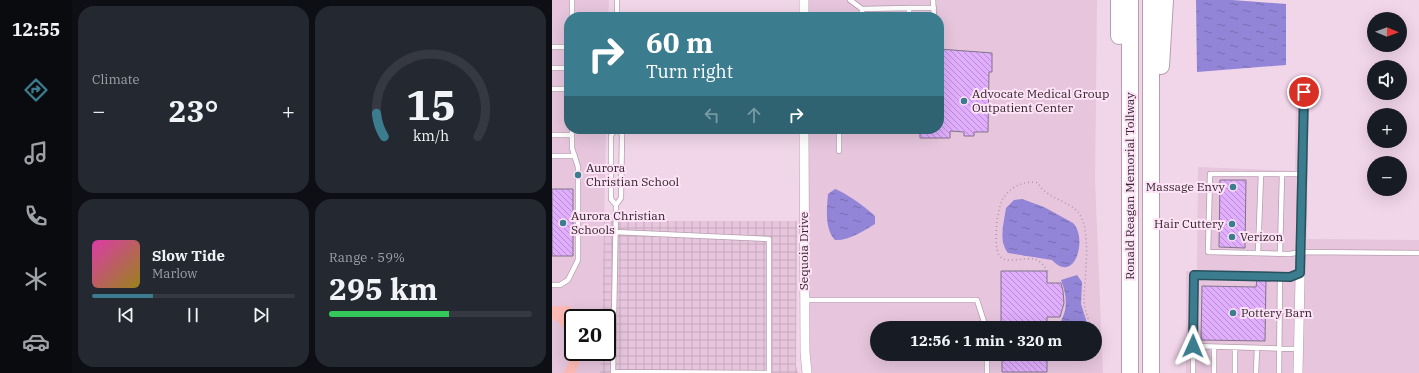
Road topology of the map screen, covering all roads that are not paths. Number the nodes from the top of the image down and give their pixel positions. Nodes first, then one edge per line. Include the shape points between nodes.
1 (572, 0) edge
2 (617, 0) edge
3 (804, 0) edge
4 (850, 0) edge
5 (933, 0) edge
6 (1119, 0) edge
7 (1130, 0) edge
8 (1151, 0) edge
9 (1165, 0) edge
10 (909, 8) junction
11 (934, 8) junction
12 (862, 9) joint
13 (572, 12) edge
14 (617, 12) edge
15 (804, 12) edge
16 (909, 12) edge
17 (934, 12) edge
18 (552, 47) edge
19 (564, 47) edge
20 (552, 68) edge
21 (564, 68) edge
22 (552, 89) edge
23 (564, 89) edge
24 (1304, 92) dead end
25 (1151, 108) junction
26 (612, 134) edge
27 (622, 134) edge
28 (804, 134) edge
29 (839, 134) edge
30 (1130, 134) junction
31 (552, 135) edge
32 (572, 135) joint
33 (838, 151) dead end
34 (552, 156) edge
35 (575, 156) junction
36 (1261, 174) junction
37 (1282, 174) junction
38 (1302, 174) junction
39 (616, 205) junction
40 (615, 232) junction
41 (1300, 252) junction
42 (1258, 253) junction
43 (1419, 253) edge
44 (1280, 254) junction
45 (1300, 273) junction
46 (1280, 277) junction
47 (552, 285) edge
48 (804, 300) junction
49 (984, 321) edge
50 (1193, 346) junction
51 (1214, 347) junction
52 (1235, 348) junction
53 (1256, 348) junction
54 (1279, 349) junction
55 (1299, 349) junction
56 (987, 361) edge
57 (613, 372) edge
58 (768, 373) edge
59 (807, 373) edge
60 (987, 373) edge
61 (1130, 373) edge
62 (1151, 373) edge
63 (1193, 373) edge
64 (1214, 373) edge
65 (1235, 373) edge
66 (1256, 373) edge
67 (1279, 373) edge
68 (1298, 373) edge

1 - 13 lane
2 - 14 lane
3 - 15 street
4 - 12 lane
5 - 11 lane
6 - 30 highway via 1120,84
7 - 30 highway, Ronald Reagan Memorial Tollway
8 - 25 highway, Ronald Reagan Memorial Tollway
9 - 25 highway via 1160,83
10 - 11 lane
10 - 12 lane
10 - 16 lane
11 - 17 lane
18 - 19 lane
20 - 21 lane
22 - 23 lane
24 - 38 street
25 - 62 highway, Ronald Reagan Memorial Tollway
26 - 39 lane via 611,199
27 - 39 lane via 621,198
28 - 48 street, Sequoia Drive
29 - 33 lane
30 - 61 highway, Ronald Reagan Memorial Tollway
31 - 32 lane
32 - 35 lane
34 - 35 lane
35 - 47 lane via 578,167 578,260 568,280 560,285
36 - 37 lane
36 - 42 lane
36 - 42 lane via 1210,174 1208,252
37 - 38 lane
37 - 44 lane
38 - 41 street
39 - 40 lane
40 - 57 lane
40 - 58 lane via 769,239
41 - 43 lane
41 - 44 lane
41 - 45 street
42 - 44 lane
45 - 46 lane
45 - 55 street
46 - 50 lane via 1194,275
46 - 54 lane
48 - 49 lane via 977,300
48 - 59 street, Sequoia Drive
50 - 51 lane
50 - 63 lane
51 - 52 lane
51 - 64 lane
52 - 53 lane
52 - 65 lane
53 - 54 lane
53 - 66 lane
54 - 55 lane
54 - 67 lane
55 - 68 street
56 - 60 lane
57 - 58 lane

